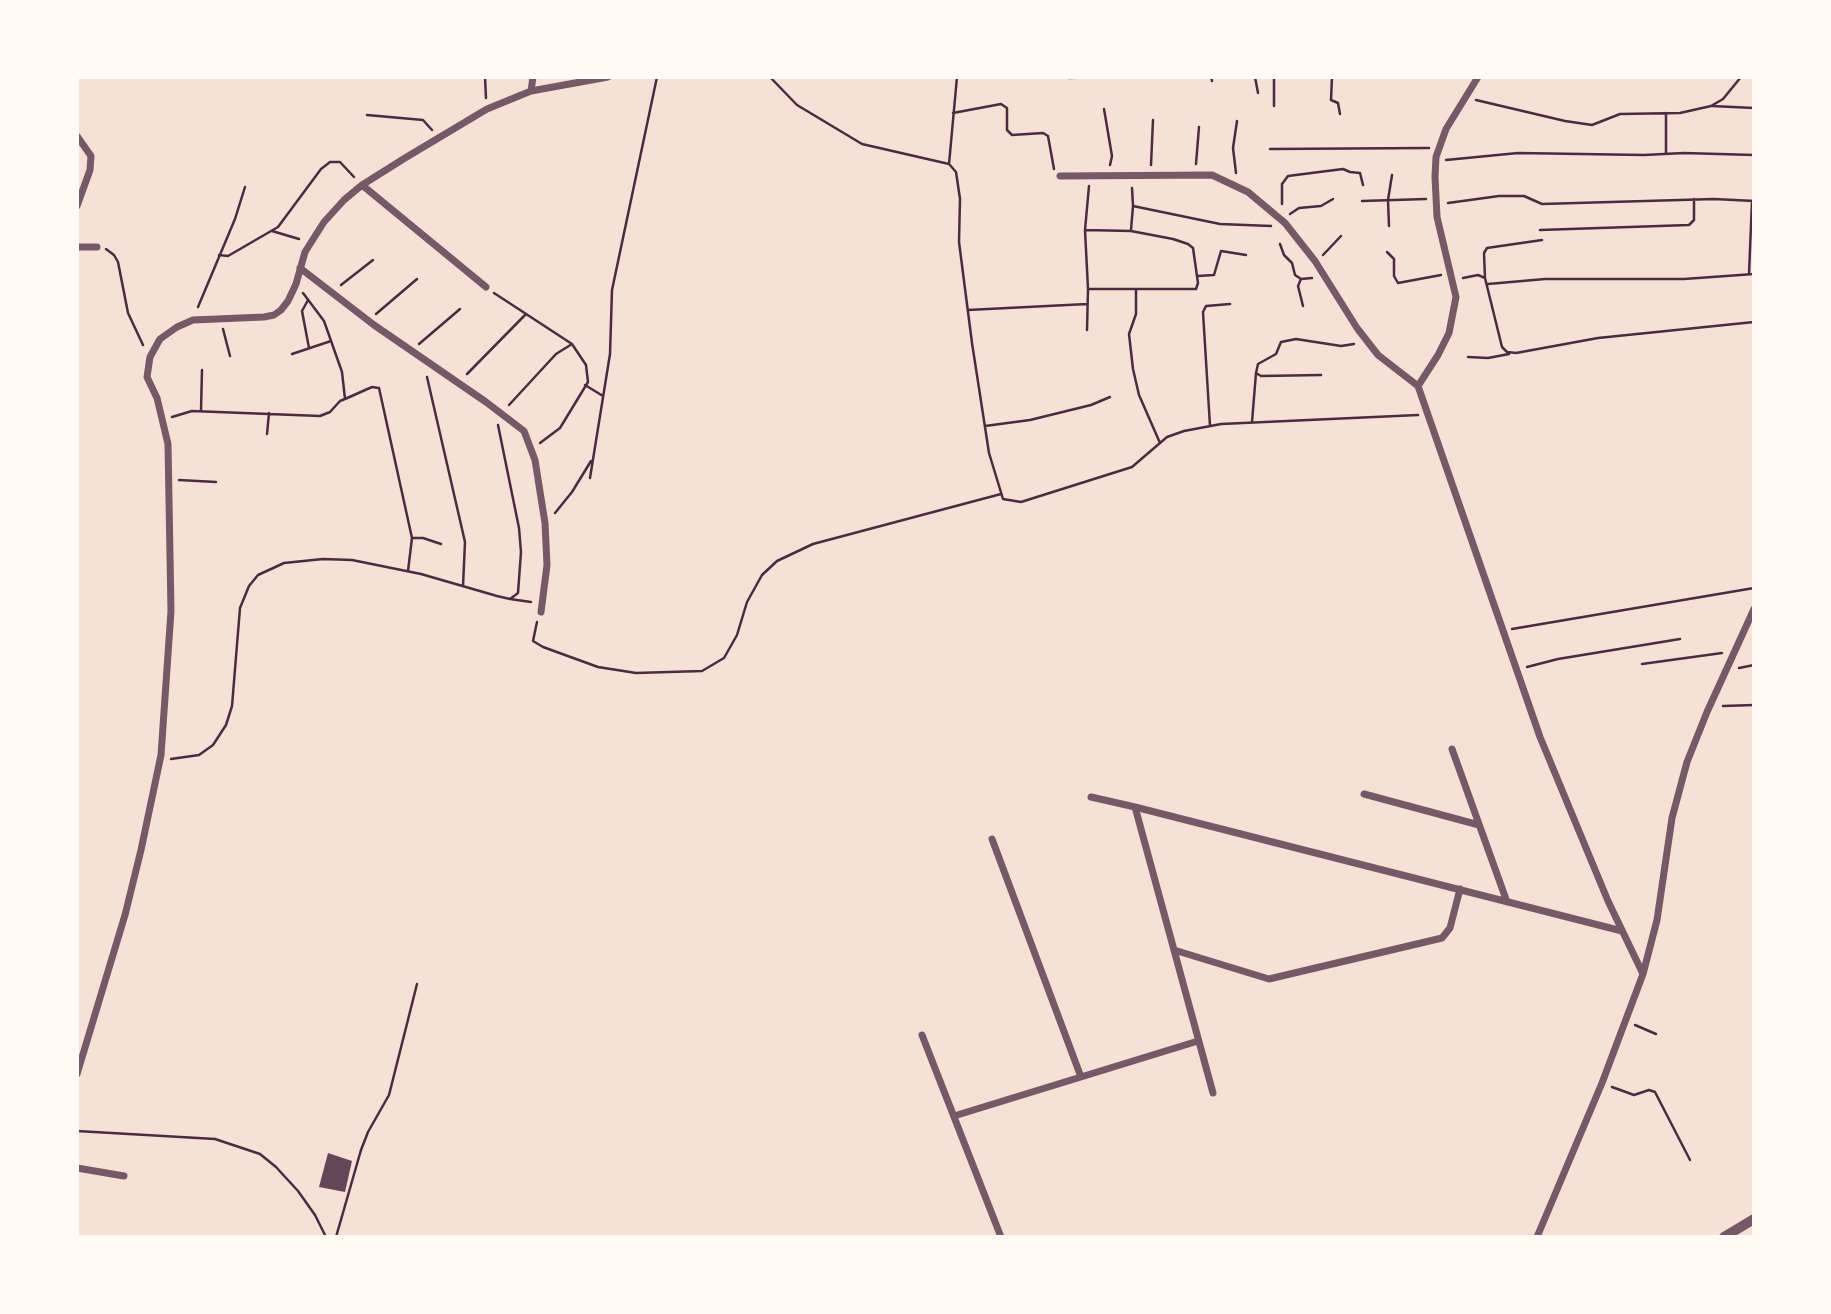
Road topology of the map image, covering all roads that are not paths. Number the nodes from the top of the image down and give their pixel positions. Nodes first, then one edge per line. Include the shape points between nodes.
1 (533, 77) edge
2 (608, 77) edge
3 (1478, 77) edge
4 (531, 91) junction
5 (77, 136) edge
6 (1060, 176) road end
7 (362, 185) junction
8 (77, 206) edge
9 (77, 247) edge
10 (97, 247) road end
11 (300, 268) junction
12 (486, 288) road end
13 (1418, 386) junction
14 (1754, 609) edge
15 (541, 612) road end
16 (1452, 750) dead end
17 (1364, 794) dead end
18 (1091, 797) dead end
19 (1135, 807) junction
20 (1479, 825) junction
21 (992, 839) dead end
22 (1460, 889) junction
23 (1507, 902) junction
24 (1622, 931) junction
25 (1174, 950) junction
26 (1643, 974) junction
27 (922, 1035) dead end
28 (1198, 1041) junction
29 (77, 1074) edge
30 (1081, 1077) junction
31 (1213, 1093) dead end
32 (954, 1116) junction
33 (77, 1168) edge
34 (124, 1176) dead end
35 (1754, 1219) edge
36 (1002, 1237) edge
37 (1537, 1237) edge
38 (1724, 1237) edge

1 - 4 street
2 - 4 street
3 - 13 street via 1446,129 1436,161 1436,202 1456,297 1449,333
4 - 7 street via 487,109
5 - 8 street via 90,156 90,170
6 - 13 street via 1212,175 1238,187 1282,219 1368,342
7 - 11 street via 324,222
7 - 12 street
9 - 10 street
11 - 15 street via 524,431 535,460 545,523 547,565
11 - 29 street via 288,301 274,315 193,320 160,339 150,357 147,377 168,444 169,479 171,611 159,761 125,915
13 - 24 street via 1563,797
14 - 26 street via 1687,762
16 - 20 street
17 - 20 street
18 - 19 street
19 - 22 street
19 - 25 street
20 - 23 street
21 - 30 street
22 - 23 street
22 - 25 street via 1450,928 1441,938 1269,979
23 - 24 street
24 - 26 street
25 - 28 street
26 - 37 street
27 - 32 street
28 - 30 street
28 - 31 street
30 - 32 street
32 - 36 street
33 - 34 street
35 - 38 street

